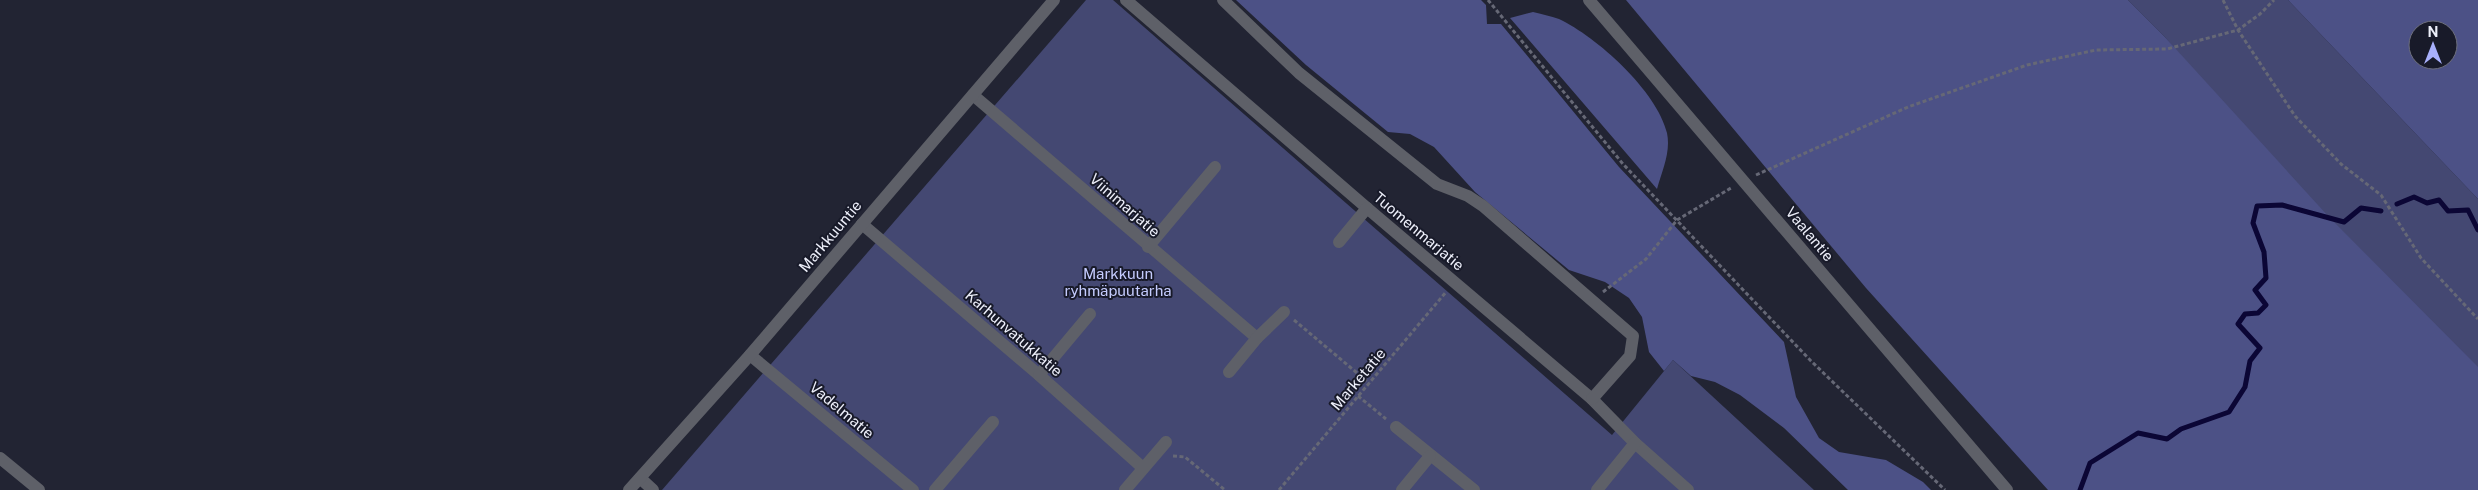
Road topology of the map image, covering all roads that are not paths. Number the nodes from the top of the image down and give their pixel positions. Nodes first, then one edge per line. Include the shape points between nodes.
1 (1054, 0) edge
2 (1126, 0) edge
3 (1223, 0) edge
4 (1589, 0) edge
5 (973, 95) junction
6 (1215, 168) dead end
7 (1367, 208) junction
8 (862, 224) junction
9 (1339, 242) dead end
10 (1148, 246) junction
11 (1284, 312) road end
12 (1090, 314) dead end
13 (1257, 338) junction
14 (750, 355) junction
15 (1229, 372) dead end
16 (1039, 374) junction
17 (1592, 398) junction
18 (993, 422) dead end
19 (1396, 427) road end
20 (1166, 442) dead end
21 (1635, 443) junction
22 (1430, 456) junction
23 (0, 458) edge
24 (1143, 468) junction
25 (640, 478) junction
26 (39, 490) edge
27 (629, 490) edge
28 (653, 490) edge
29 (913, 490) edge
30 (935, 490) edge
31 (1125, 490) edge
32 (1402, 490) edge
33 (1474, 490) edge
34 (1597, 490) edge
35 (1688, 490) edge
36 (2006, 490) edge

1 - 5 street, Markkuuntie
2 - 7 street, Tuomenmarjatie
3 - 17 street via 1299,73 1437,184 1484,206 1632,336 1630,356
4 - 36 street, Vaalantie
5 - 8 street, Markkuuntie
5 - 10 street, Viinimarjatie
6 - 10 street
7 - 9 street
7 - 17 street, Tuomenmarjatie
8 - 14 street, Markkuuntie
8 - 16 street, Karhunvatukkatie
10 - 13 street, Viinimarjatie
11 - 13 street
12 - 16 street
13 - 15 street
14 - 25 street, Markkuuntie
14 - 29 street, Vadelmatie
16 - 24 street, Karhunvatukkatie
17 - 21 street, Tuomenmarjatie
18 - 30 street
19 - 22 street
20 - 24 street
21 - 34 street
21 - 35 street, Tuomenmarjatie
22 - 32 street
22 - 33 street
23 - 26 street
24 - 31 street
25 - 27 street, Markkuuntie
25 - 28 street

